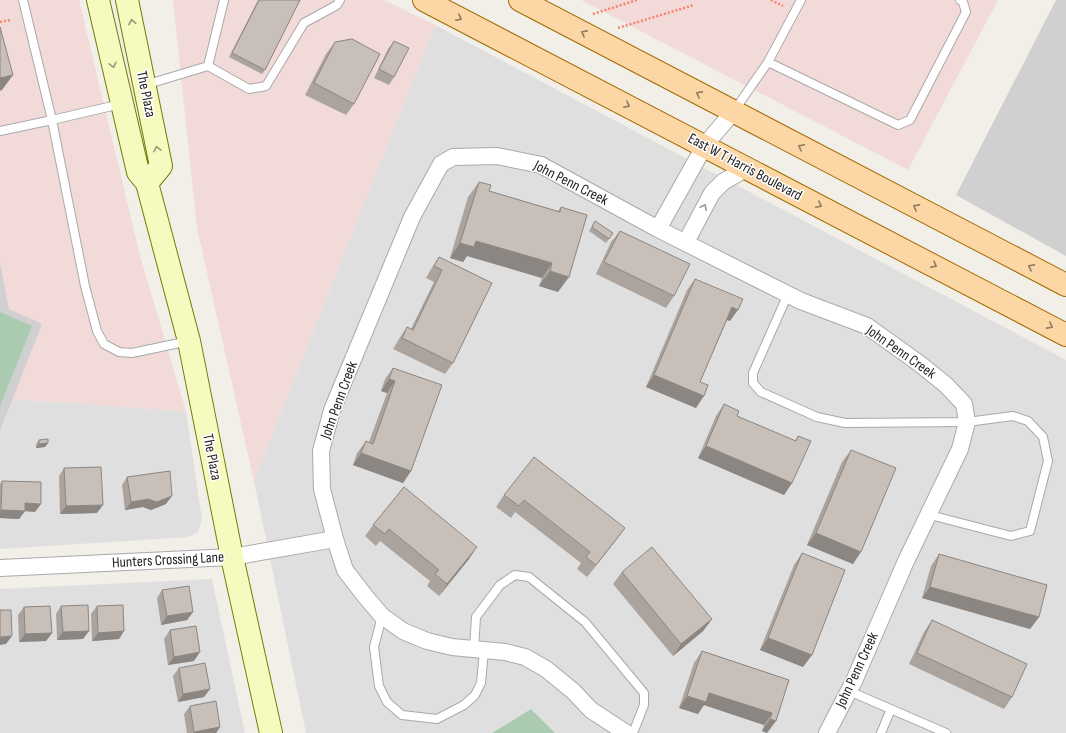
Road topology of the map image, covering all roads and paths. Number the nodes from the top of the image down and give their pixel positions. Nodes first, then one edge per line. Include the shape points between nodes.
1 (23, 0) edge
2 (98, 0) edge
3 (127, 0) edge
4 (224, 0) edge
5 (340, 0) edge
6 (424, 0) edge
7 (637, 0) edge
8 (801, 0) edge
9 (960, 0) edge
10 (526, 2) edge
11 (694, 5) dead end
12 (590, 15) dead end
13 (10, 20) dead end
14 (0, 22) edge
15 (616, 29) dead end
16 (768, 62) junction
17 (208, 66) junction
18 (144, 85) junction
19 (122, 104) junction
20 (733, 112) junction
21 (52, 120) junction
22 (0, 132) edge
23 (705, 145) junction
24 (747, 168) junction
25 (147, 183) junction
26 (658, 229) junction
27 (686, 242) junction
28 (1066, 285) edge
29 (788, 294) junction
30 (1066, 335) edge
31 (189, 341) junction
32 (967, 422) junction
33 (930, 514) junction
34 (335, 539) junction
35 (232, 557) junction
36 (0, 568) edge
37 (382, 616) junction
38 (479, 650) junction
39 (849, 691) junction
40 (891, 709) junction
41 (271, 733) edge
42 (626, 733) edge
43 (633, 733) edge
44 (827, 733) edge
45 (882, 733) edge
46 (946, 733) edge

1 - 21 lane
2 -> 19 main road, The Plaza
18 -> 3 main road, The Plaza
4 - 17 lane
5 - 17 lane via 337,6 304,23 266,86 249,89
6 -> 23 main road, East W T Harris Boulevard
7 - 12 path
8 - 16 lane
9 - 16 lane via 966,12 910,120 898,125
20 -> 10 main road
11 - 15 path
13 - 14 path
16 - 20 lane
17 - 18 lane
25 -> 18 main road, The Plaza via 161,166
19 - 21 lane
19 - 25 main road, The Plaza via 138,172
20 - 23 street
28 -> 20 main road
21 - 22 lane
21 - 31 lane via 85,286 97,330 104,344 119,352 132,353
23 - 24 main road, East W T Harris Boulevard
23 - 26 street
27 -> 24 street via 712,193 723,182
24 -> 30 main road, East W T Harris Boulevard
25 - 31 main road, The Plaza
26 - 27 street, John Penn Creek
26 - 34 street, John Penn Creek via 540,165 515,159 474,155 453,157 441,164 412,217 332,410 321,451 322,489
27 - 29 street, John Penn Creek
29 - 32 street, John Penn Creek via 824,311 867,326 946,385 964,404
29 - 32 lane via 753,373 753,383 761,392 817,416 845,423
31 - 35 main road, The Plaza
32 - 33 street, John Penn Creek via 960,449
32 - 33 lane via 1013,416 1028,421 1043,437 1048,461 1030,531 1011,536
33 - 39 street, John Penn Creek via 906,561
34 - 35 street, Hunters Crossing Lane
34 - 37 street, John Penn Creek via 345,570
35 - 36 street, Hunters Crossing Lane
35 - 41 main road, The Plaza
37 - 38 street, John Penn Creek via 403,630 427,641
37 - 38 lane via 374,647 380,686 387,702 402,715 437,719 475,695 481,683
38 - 42 street, John Penn Creek via 525,657 546,669 591,710
38 - 43 lane via 476,617 500,585 515,575 529,577 585,622 644,693 644,705
39 - 40 lane
39 - 44 street, John Penn Creek
40 - 45 lane
40 - 46 lane

